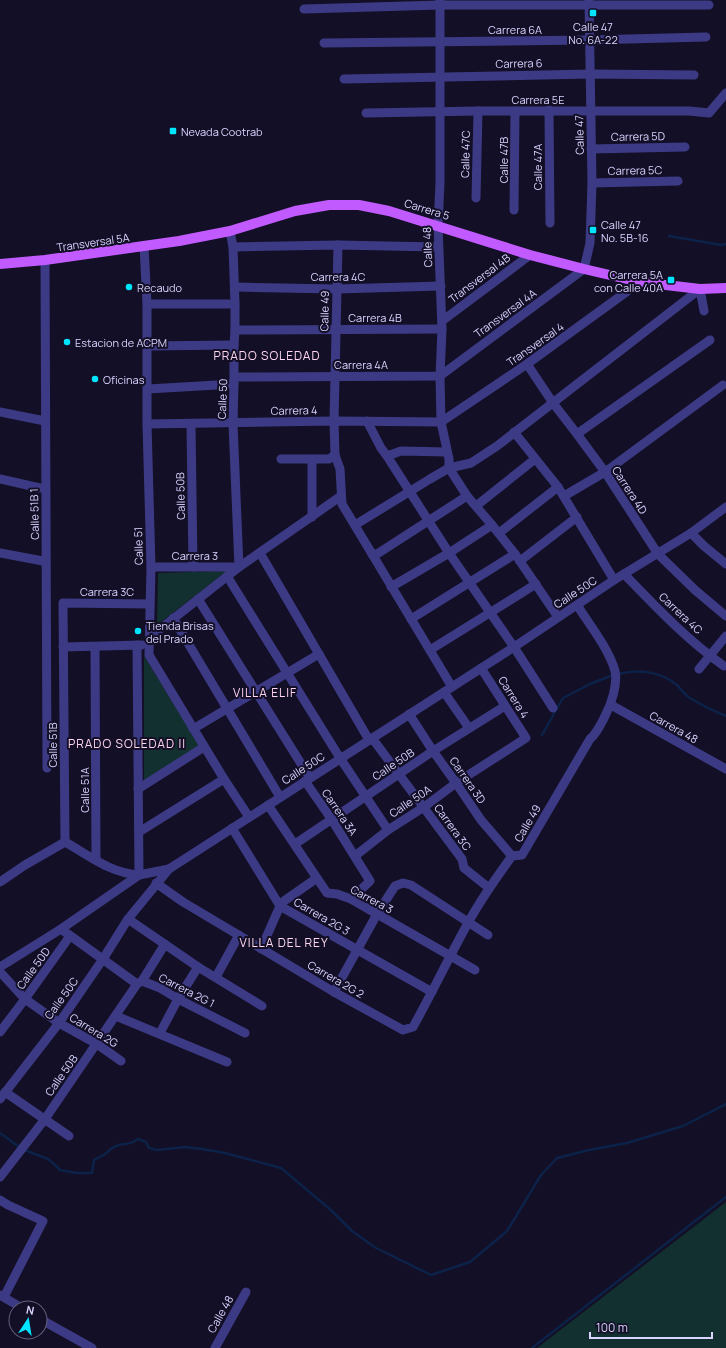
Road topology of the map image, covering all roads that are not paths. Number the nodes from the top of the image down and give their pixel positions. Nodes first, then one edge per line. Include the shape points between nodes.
1 (589, 2) edge
2 (440, 3) edge
3 (709, 5) dead end
4 (304, 9) dead end
5 (706, 37) dead end
6 (589, 40) junction
7 (440, 41) junction
8 (324, 43) dead end
9 (590, 74) junction
10 (694, 75) dead end
11 (440, 77) junction
12 (344, 79) dead end
13 (726, 93) edge
14 (549, 110) junction
15 (478, 111) junction
16 (515, 111) junction
17 (440, 112) junction
18 (591, 112) junction
19 (366, 114) dead end
20 (685, 147) dead end
21 (591, 149) junction
22 (678, 181) dead end
23 (592, 183) junction
24 (476, 198) dead end
25 (514, 210) dead end
26 (550, 223) dead end
27 (438, 225) junction
28 (230, 231) junction
29 (338, 245) junction
30 (144, 246) junction
31 (233, 247) junction
32 (438, 247) junction
33 (530, 254) junction
34 (45, 260) junction
35 (0, 264) edge
36 (584, 269) junction
37 (640, 282) junction
38 (442, 286) junction
39 (234, 287) junction
40 (726, 288) edge
41 (336, 289) junction
42 (700, 289) junction
43 (147, 304) junction
44 (235, 304) junction
45 (704, 311) dead end
46 (442, 325) junction
47 (235, 330) junction
48 (336, 330) junction
49 (710, 340) dead end
50 (234, 345) junction
51 (147, 346) junction
52 (527, 364) junction
53 (335, 376) junction
54 (440, 376) junction
55 (234, 381) junction
56 (723, 385) dead end
57 (148, 388) junction
58 (553, 403) junction
59 (0, 412) edge
60 (45, 421) junction
61 (334, 421) junction
62 (367, 421) junction
63 (441, 422) junction
64 (147, 424) junction
65 (191, 424) junction
66 (233, 424) junction
67 (514, 432) junction
68 (578, 434) junction
69 (447, 452) junction
70 (335, 455) junction
71 (388, 456) junction
72 (281, 459) dead end
73 (312, 459) junction
74 (535, 459) junction
75 (449, 468) junction
76 (605, 472) junction
77 (0, 479) edge
78 (558, 487) junction
79 (40, 488) dead end
80 (410, 492) junction
81 (341, 496) junction
82 (467, 496) junction
83 (564, 496) junction
84 (476, 506) junction
85 (726, 507) edge
86 (312, 517) junction
87 (577, 517) junction
88 (429, 522) junction
89 (355, 525) junction
90 (492, 525) junction
91 (499, 533) junction
92 (691, 533) junction
93 (0, 553) edge
94 (260, 553) junction
95 (449, 553) junction
96 (372, 554) junction
97 (658, 554) junction
98 (518, 557) junction
99 (43, 561) dead end
100 (726, 564) edge
101 (151, 567) junction
102 (193, 567) junction
103 (239, 567) junction
104 (624, 574) junction
105 (227, 576) junction
106 (614, 580) junction
107 (469, 583) junction
108 (536, 584) junction
109 (391, 587) junction
110 (198, 599) junction
111 (64, 603) joint
112 (150, 604) junction
113 (577, 605) junction
114 (490, 613) junction
115 (726, 616) edge
116 (558, 617) junction
117 (173, 618) junction
118 (411, 619) junction
119 (726, 636) edge
120 (150, 641) junction
121 (137, 645) junction
122 (63, 647) junction
123 (95, 647) junction
124 (514, 647) junction
125 (430, 650) junction
126 (319, 654) junction
127 (710, 656) junction
128 (724, 666) dead end
129 (481, 668) junction
130 (698, 669) dead end
131 (288, 673) junction
132 (448, 689) junction
133 (256, 692) junction
134 (611, 705) junction
135 (506, 706) junction
136 (553, 708) dead end
137 (227, 709) junction
138 (409, 714) junction
139 (470, 728) junction
140 (193, 729) junction
141 (526, 738) joint
142 (371, 739) junction
143 (204, 747) junction
144 (432, 751) junction
145 (340, 758) junction
146 (47, 768) dead end
147 (726, 769) edge
148 (399, 774) junction
149 (224, 779) junction
150 (308, 780) junction
151 (456, 783) junction
152 (138, 789) junction
153 (280, 797) junction
154 (365, 797) junction
155 (268, 805) junction
156 (424, 807) junction
157 (248, 817) junction
158 (332, 820) junction
159 (232, 828) junction
160 (388, 830) junction
161 (139, 832) junction
162 (65, 842) junction
163 (295, 844) junction
164 (355, 856) junction
165 (512, 856) junction
166 (96, 860) junction
167 (169, 869) junction
168 (139, 875) junction
169 (317, 878) junction
170 (0, 882) edge
171 (156, 883) junction
172 (489, 888) junction
173 (351, 899) junction
174 (280, 906) junction
175 (377, 914) junction
176 (128, 919) junction
177 (468, 922) junction
178 (60, 929) junction
179 (239, 935) junction
180 (488, 935) dead end
181 (70, 936) junction
182 (165, 944) junction
183 (262, 949) junction
184 (357, 950) junction
185 (450, 956) junction
186 (103, 959) junction
187 (0, 967) edge
188 (198, 967) junction
189 (476, 970) dead end
190 (0, 972) edge
191 (216, 977) junction
192 (140, 983) junction
193 (334, 992) junction
194 (432, 992) junction
195 (25, 999) junction
196 (178, 999) junction
197 (262, 1006) dead end
198 (116, 1016) junction
199 (58, 1023) junction
200 (403, 1030) joint
201 (0, 1032) edge
202 (160, 1033) junction
203 (245, 1033) dead end
204 (97, 1044) junction
205 (121, 1061) dead end
206 (227, 1062) dead end
207 (2, 1096) edge
208 (45, 1119) junction
209 (69, 1136) dead end
210 (0, 1177) edge
211 (0, 1200) edge
212 (246, 1292) dead end
213 (2, 1296) edge
214 (48, 1323) edge
215 (92, 1348) edge
216 (215, 1348) edge

1 - 2 street
1 - 3 street
1 - 6 street, Calle 47
2 - 4 street
2 - 7 street, Calle 48
5 - 6 street, Carrera 6A
6 - 7 street, Carrera 6A
6 - 9 street, Calle 47
7 - 8 street, Carrera 6A
7 - 11 street, Calle 48
9 - 10 street, Carrera 6
9 - 11 street, Carrera 6
9 - 18 street, Calle 47
11 - 12 street, Carrera 6
11 - 17 street, Calle 48
13 - 18 street, Carrera 5E via 709,113
14 - 16 street, Carrera 5E
14 - 18 street, Carrera 5E
14 - 26 street, Calle 47A
15 - 16 street, Carrera 5E
15 - 17 street, Carrera 5E
15 - 24 street, Calle 47C
16 - 25 street, Calle 47B
17 - 19 street, Carrera 5E
17 - 27 street, Calle 48
18 - 21 street, Calle 47
20 - 21 street, Carrera 5D
21 - 23 street, Calle 47
22 - 23 street, Carrera 5C
23 - 36 street, Calle 47 via 590,243
27 - 28 main road, Carrera 5 via 389,210 359,205 329,205 295,211
27 - 32 street, Calle 48
27 - 33 main road, Carrera 5
28 - 30 main road, Carrera 5
28 - 31 street, Calle 50
29 - 31 street
29 - 32 street
29 - 41 street, Calle 49
30 - 34 main road, Transversal 5A
30 - 43 street, Calle 51
31 - 39 street, Calle 50
32 - 38 street, Calle 48
33 - 36 main road, Carrera 5
33 - 46 street, Transversal 4B
34 - 35 main road
34 - 60 street, Calle 51B 1
36 - 37 main road, Carrera 5
36 - 54 street, Transversal 4A
37 - 42 main road, Carrera 5
37 - 52 street, Transversal 4
38 - 41 street, Carrera 4C
38 - 46 street, Calle 48
39 - 41 street, Carrera 4C
39 - 44 street, Calle 50
40 - 42 main road, Carrera 5
41 - 48 street, Calle 49
42 - 45 street
42 - 58 street
43 - 44 street
43 - 51 street, Calle 51
44 - 47 street, Calle 50
46 - 48 street, Carrera 4B
46 - 54 street, Calle 48
47 - 48 street, Carrera 4B
47 - 50 street, Calle 50
48 - 53 street, Calle 49
49 - 68 street
50 - 51 street
50 - 55 street, Calle 50
51 - 57 street, Calle 51
52 - 58 street, Carrera 4D
52 - 63 street, Transversal 4
53 - 54 street, Carrera 4A
53 - 55 street, Carrera 4A
53 - 61 street, Calle 49
54 - 63 street, Calle 48
55 - 57 street, Carrera 4A
55 - 66 street, Calle 50
56 - 76 street
57 - 64 street, Calle 51
58 - 67 street
58 - 68 street, Carrera 4D
59 - 60 street
60 - 146 street, Calle 51B 1
61 - 62 street, Carrera 4
61 - 66 street, Carrera 4
61 - 70 street, Calle 49
62 - 63 street, Carrera 4
62 - 71 street
63 - 69 street, Calle 48
64 - 65 street, Carrera 4
64 - 101 street, Calle 51
65 - 66 street, Carrera 4
65 - 102 street, Calle 50B
66 - 103 street, Calle 50
67 - 74 street
67 - 75 street via 471,463
68 - 76 street, Carrera 4D
69 - 71 street via 401,451
69 - 75 street, Calle 48
70 - 73 street via 328,459
70 - 81 street, Calle 49 via 340,469
71 - 80 street
72 - 73 street
73 - 86 street
74 - 78 street
74 - 84 street
75 - 80 street
75 - 82 street
76 - 83 street
76 - 97 street, Carrera 4D
77 - 79 street
78 - 83 street
78 - 91 street
80 - 88 street
80 - 89 street
81 - 86 street
81 - 89 street, Calle 49 via 342,504
82 - 84 street
82 - 88 street
83 - 87 street
84 - 90 street
85 - 92 street, Calle 50C
86 - 94 street
87 - 98 street
87 - 106 street
88 - 95 street
88 - 96 street
89 - 96 street, Calle 49
90 - 91 street
90 - 95 street
91 - 98 street
92 - 97 street, Calle 50C
92 - 100 street
93 - 99 street
94 - 103 street
94 - 126 street, Carrera 3C
95 - 107 street
95 - 109 street
96 - 109 street, Calle 49
97 - 104 street, Calle 50C
97 - 115 street, Carrera 4D
98 - 107 street
98 - 108 street
101 - 102 street, Carrera 3
101 - 112 street, Calle 51
102 - 103 street, Carrera 3
103 - 105 street
104 - 106 street, Calle 50C
104 - 127 street, Carrera 4C via 666,618
105 - 110 street
105 - 131 street
106 - 113 street, Calle 50C
107 - 114 street
107 - 118 street
108 - 114 street
108 - 116 street
109 - 118 street, Calle 49
110 - 117 street
110 - 133 street, Carrera 3A
111 - 112 street, Carrera 3C
111 - 122 street, Calle 51B
112 - 120 street, Calle 51
113 - 116 street, Calle 50C
113 - 134 street, Calle 49 via 604,646 615,671
114 - 124 street
114 - 125 street
116 - 124 street, Calle 50C
117 - 120 street
117 - 137 street
118 - 125 street, Calle 49
119 - 127 street
120 - 121 street
120 - 140 street, Calle 51 via 150,655
121 - 123 street
121 - 152 street
122 - 123 street
122 - 162 street, Calle 51B
123 - 166 street, Calle 51A
124 - 129 street, Calle 50C
124 - 136 street
125 - 132 street, Calle 49
126 - 131 street
126 - 142 street, Carrera 3C
127 - 128 street, Carrera 4C
127 - 130 street
129 - 132 street, Calle 50C
129 - 135 street, Carrera 4
131 - 133 street
131 - 145 street
132 - 138 street, Calle 50C
132 - 139 street, Calle 49
133 - 137 street
133 - 150 street, Carrera 3A
134 - 147 street, Carrera 48
134 - 165 street, Calle 49 via 522,855
135 - 139 street, Calle 50B
135 - 141 street, Carrera 4
137 - 140 street
137 - 153 street
138 - 142 street, Calle 50C
138 - 144 street, Carrera 3D
139 - 144 street, Calle 50B
140 - 143 street, Calle 51
141 - 151 street, Calle 50A
142 - 145 street, Calle 50C
142 - 148 street, Carrera 3C
143 - 149 street, Calle 51
143 - 152 street
144 - 148 street, Calle 50B
144 - 151 street, Carrera 3D
145 - 150 street, Calle 50C
145 - 154 street
148 - 154 street, Calle 50B
148 - 156 street, Carrera 3C
149 - 157 street, Calle 51
149 - 161 street
150 - 153 street, Calle 50C
150 - 158 street, Carrera 3A
151 - 156 street, Calle 50A
151 - 165 street, Carrera 3D via 481,820
152 - 161 street
153 - 155 street, Calle 50C
154 - 158 street, Calle 50B
154 - 160 street
155 - 157 street, Calle 50C
155 - 163 street, Carrera 3
156 - 160 street, Calle 50A
156 - 172 street, Carrera 3C via 462,859 464,868
157 - 159 street, Calle 50C
158 - 163 street, Calle 50B
158 - 164 street, Carrera 3A
159 - 167 street, Calle 50C
159 - 174 street, Carrera 2G 3
160 - 164 street, Calle 50A
161 - 168 street
162 - 166 street
162 - 170 street
163 - 169 street, Carrera 3
164 - 173 street via 370,881
165 - 172 street, Calle 49
166 - 168 street via 113,870
167 - 168 street
167 - 171 street, Calle 50C
168 - 178 street
169 - 173 street, Carrera 3 via 327,892
169 - 174 street
171 - 176 street, Calle 50C
171 - 179 street, Carrera 2G 2
172 - 177 street, Calle 49
173 - 175 street, Carrera 3
174 - 183 street
174 - 184 street, Carrera 2G 3
175 - 177 street via 395,886 403,883 411,885
175 - 184 street
175 - 185 street, Carrera 3
176 - 182 street
176 - 186 street, Calle 50C
177 - 180 street
177 - 185 street, Calle 49
178 - 181 street, Carrera 2G 1
178 - 187 street
179 - 183 street, Carrera 2G 2
179 - 191 street
181 - 186 street, Carrera 2G 1
181 - 195 street, Calle 50D
182 - 188 street
182 - 192 street, Calle 50B
183 - 193 street, Carrera 2G 2
184 - 193 street
184 - 194 street, Carrera 2G 3
185 - 189 street, Carrera 3
185 - 194 street, Calle 49
186 - 192 street, Carrera 2G 1
186 - 199 street, Calle 50C
188 - 191 street
188 - 196 street
190 - 195 street, Carrera 2G
191 - 197 street
192 - 196 street, Carrera 2G 1 via 160,988
192 - 198 street, Calle 50B
193 - 200 street, Carrera 2G 2
194 - 200 street, Calle 49 via 413,1027
195 - 199 street, Carrera 2G
195 - 201 street, Calle 50D
196 - 202 street
196 - 203 street, Carrera 2G 1
198 - 202 street
198 - 204 street, Calle 50B
199 - 204 street, Carrera 2G
199 - 207 street, Calle 50C
202 - 206 street
204 - 205 street, Carrera 2G
204 - 208 street, Calle 50B
207 - 208 street
208 - 209 street
208 - 210 street, Calle 50B
211 - 213 street via 43,1221
212 - 216 street, Calle 48
214 - 215 street

